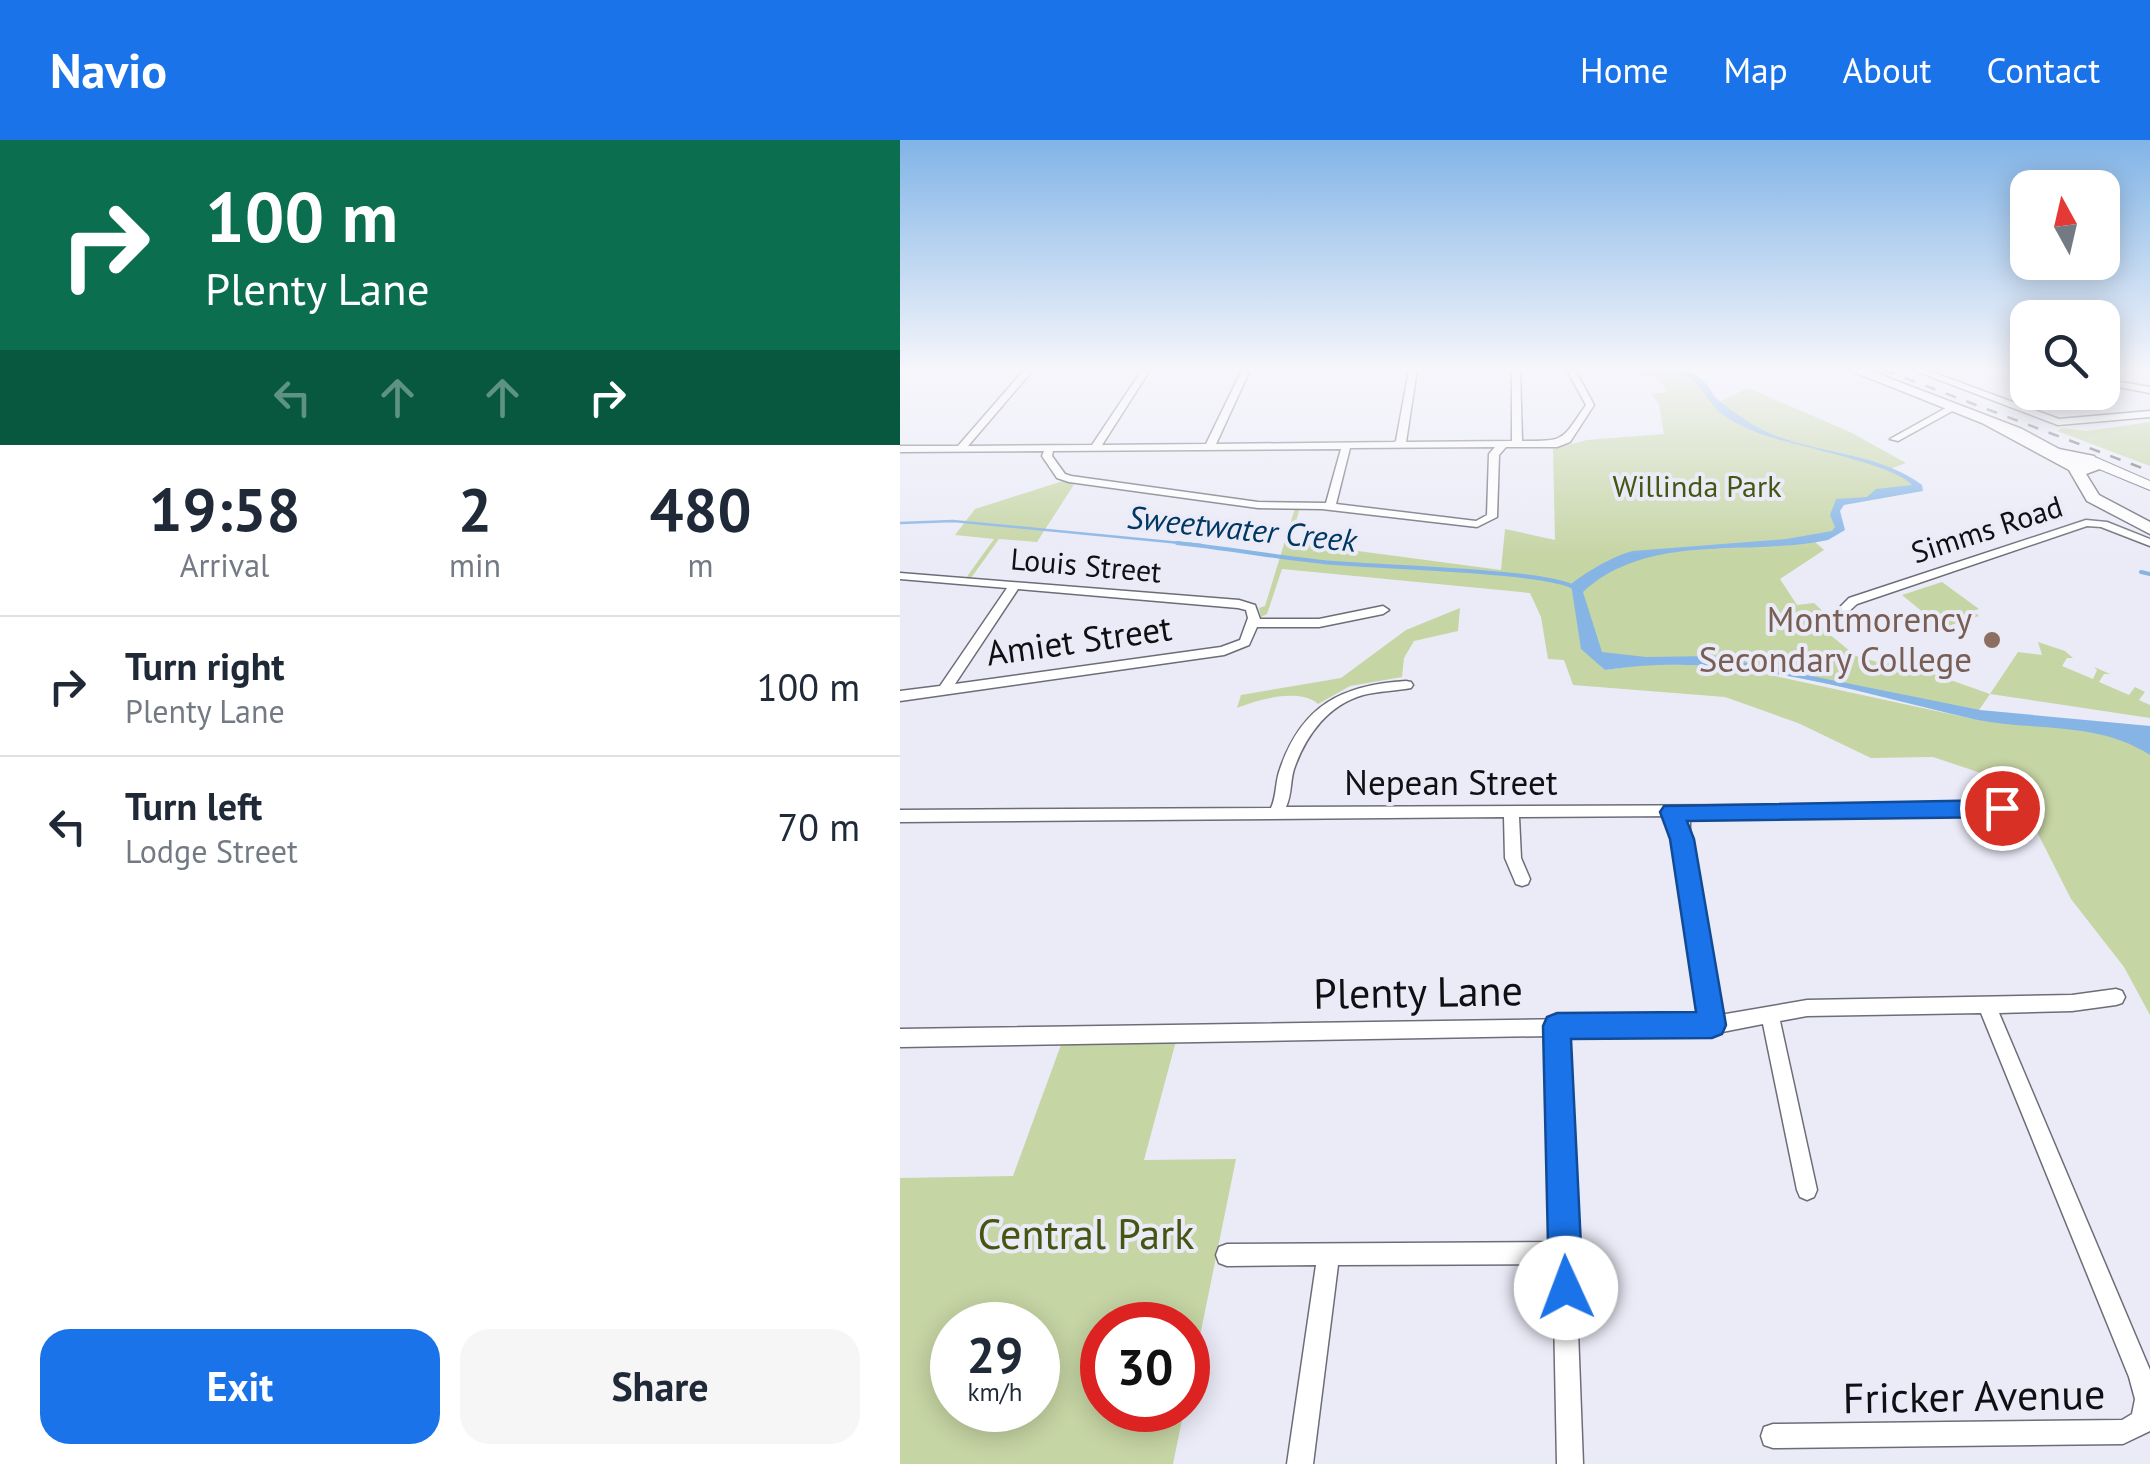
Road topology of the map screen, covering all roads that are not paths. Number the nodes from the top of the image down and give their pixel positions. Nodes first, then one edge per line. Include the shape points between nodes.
1 (975, 432) edge
2 (1106, 432) edge
3 (1217, 432) edge
4 (1403, 432) edge
5 (1517, 432) edge
6 (1572, 432) edge
7 (1908, 432) edge
8 (2010, 432) edge
9 (1894, 439) dead end
10 (1394, 446) junction
11 (1517, 446) junction
12 (1346, 447) junction
13 (1095, 448) junction
14 (1209, 448) junction
15 (1495, 448) junction
16 (900, 449) edge
17 (960, 449) junction
18 (1051, 452) junction
19 (2084, 465) junction
20 (2150, 488) edge
21 (1330, 507) junction
22 (2150, 525) edge
23 (2150, 543) edge
24 (900, 576) edge
25 (1015, 585) junction
26 (1383, 610) dead end
27 (1842, 611) dead end
28 (1252, 623) junction
29 (1407, 686) dead end
30 (945, 690) junction
31 (900, 696) edge
32 (2002, 808) dead end
33 (1677, 812) junction
34 (1511, 813) junction
35 (1274, 814) junction
36 (900, 816) edge
37 (1522, 878) dead end
38 (2116, 997) dead end
39 (1987, 1004) junction
40 (1770, 1015) junction
41 (1712, 1025) junction
42 (1557, 1026) junction
43 (900, 1038) edge
44 (1807, 1190) dead end
45 (1565, 1252) junction
46 (1226, 1254) dead end
47 (1328, 1255) junction
48 (1773, 1436) dead end
49 (1300, 1464) edge
50 (1570, 1464) edge

1 - 17 street
2 - 13 street
3 - 14 street
4 - 10 street
5 - 11 street
6 - 11 street via 1550,445
7 - 9 street
8 - 19 main road
10 - 12 street
10 - 15 street
11 - 15 street
12 - 14 street
12 - 21 street
13 - 14 street
13 - 18 street
15 - 21 street via 1492,517 1485,523
16 - 17 street
17 - 18 street
18 - 21 street via 1068,479 1258,505
19 - 20 main road
19 - 22 main road via 2093,498
23 - 27 street, Simms Road via 2086,524 1853,601
24 - 25 street, Louis Street
25 - 28 street, Louis Street via 1245,605 1253,611
25 - 30 street
26 - 28 street via 1322,623
28 - 30 street, Amiet Street via 1245,642 1224,651
29 - 35 street via 1366,687 1330,703 1294,751
30 - 31 street, Amiet Street
32 - 33 street, Nepean Street
33 - 34 street, Nepean Street
33 - 41 street
34 - 35 street, Nepean Street
34 - 37 street via 1513,858
35 - 36 street, Nepean Street
38 - 39 street, Plenty Lane
39 - 40 street, Plenty Lane via 1807,1008
39 - 48 street, Fricker Avenue via 2141,1377 2143,1422 2124,1432
40 - 41 street, Plenty Lane
40 - 44 street
41 - 42 street, Plenty Lane
42 - 43 street, Plenty Lane
42 - 45 street
45 - 47 street
45 - 50 street
46 - 47 street
47 - 49 street

